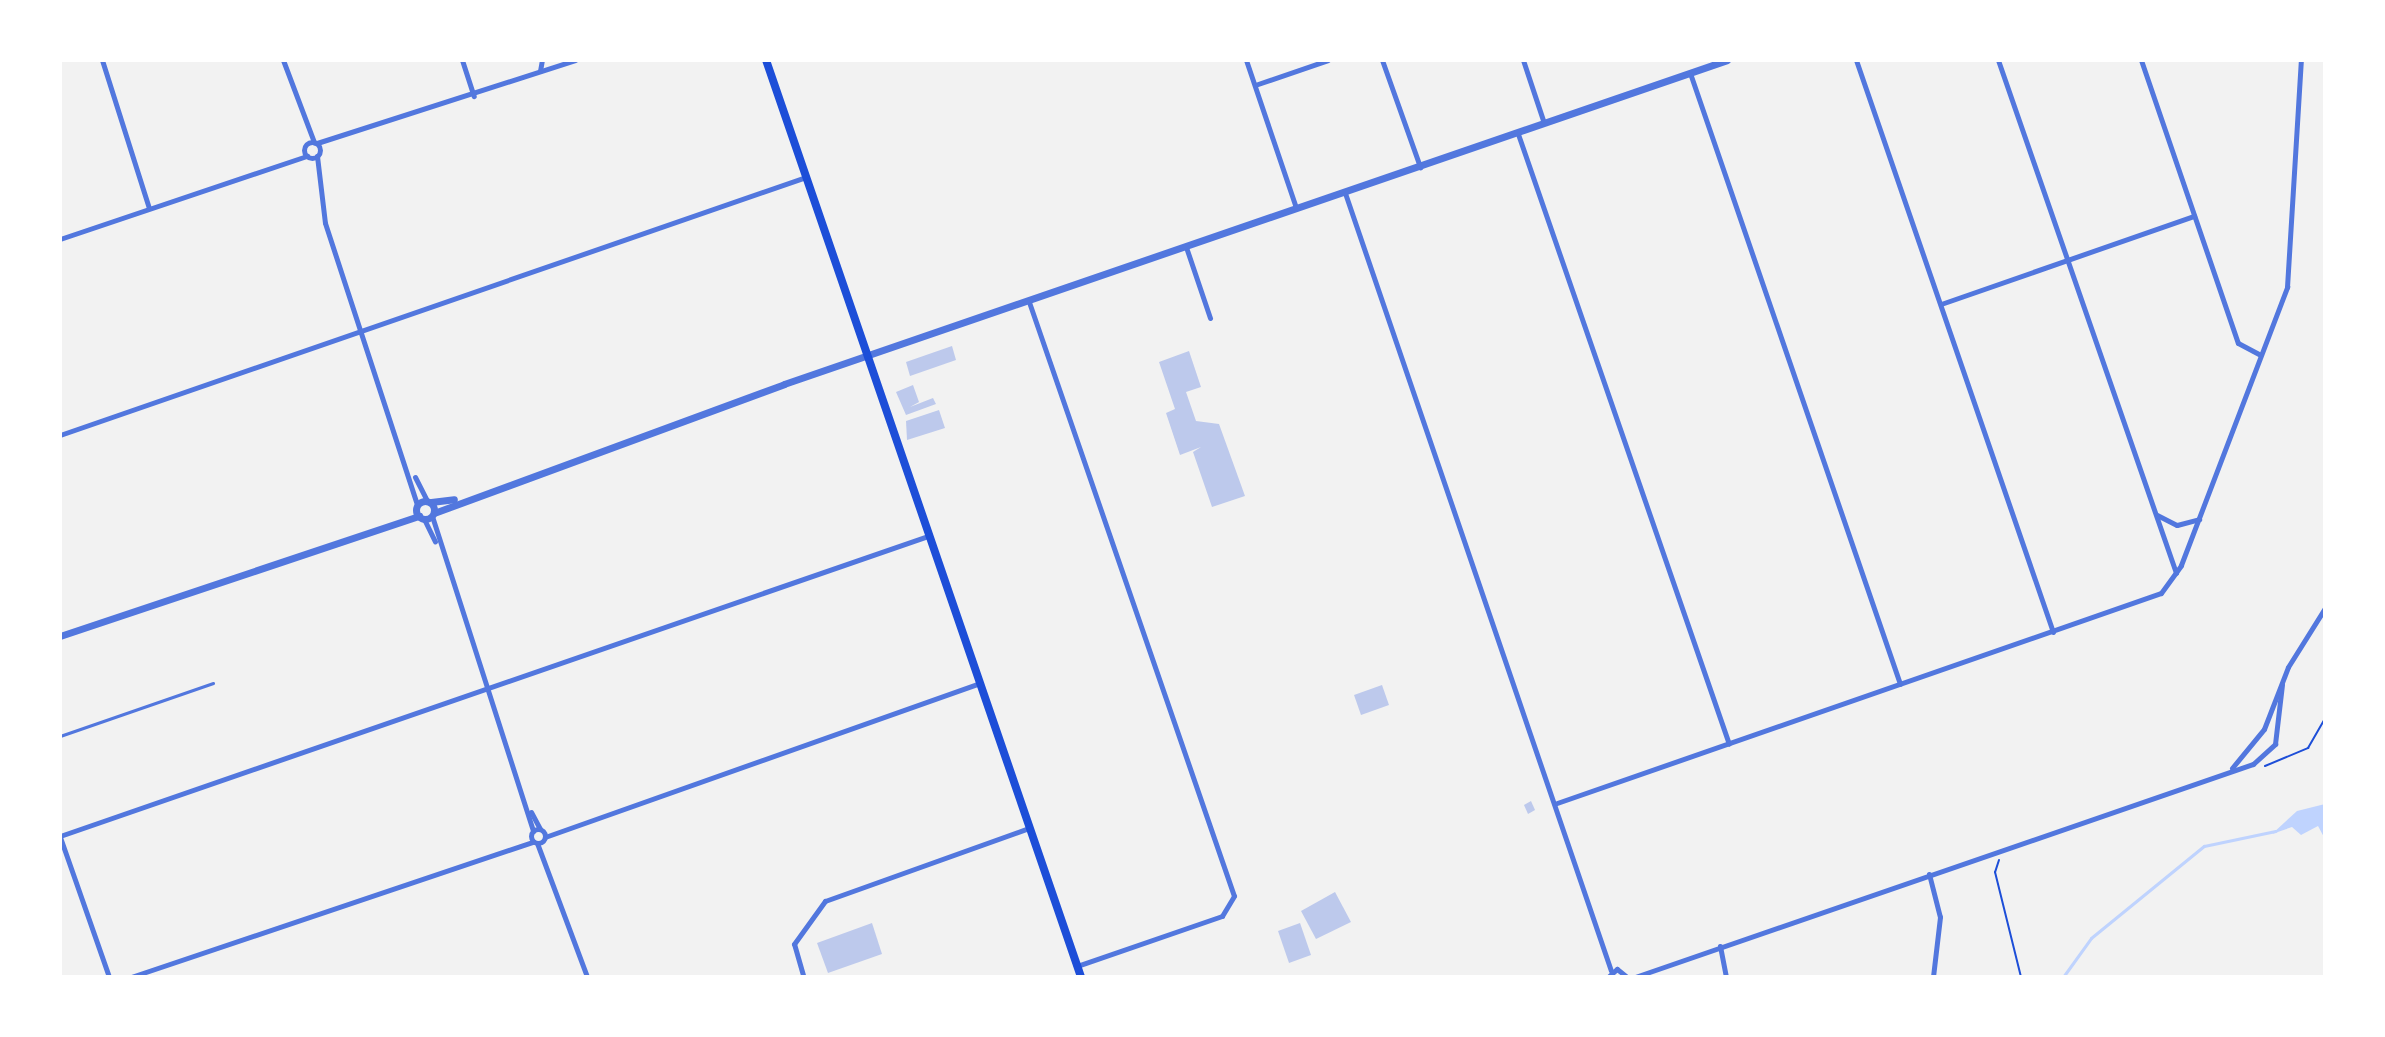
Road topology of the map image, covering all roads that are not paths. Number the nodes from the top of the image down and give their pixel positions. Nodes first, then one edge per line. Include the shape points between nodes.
1 (102, 60) edge
2 (283, 60) edge
3 (462, 60) edge
4 (542, 60) edge
5 (575, 60) edge
6 (1246, 60) edge
7 (1328, 60) edge
8 (1382, 60) edge
9 (1523, 60) edge
10 (1727, 60) edge
11 (1856, 60) edge
12 (1998, 60) edge
13 (2141, 60) edge
14 (2301, 60) edge
15 (770, 61) edge
16 (539, 72) junction
17 (1690, 73) junction
18 (1255, 85) junction
19 (474, 96) junction
20 (1545, 124) junction
21 (1518, 134) junction
22 (340, 140) junction
23 (310, 144) junction
24 (318, 154) junction
25 (308, 156) junction
26 (285, 159) junction
27 (1421, 168) junction
28 (806, 177) junction
29 (318, 178) junction
30 (1345, 193) junction
31 (149, 208) junction
32 (1297, 209) junction
33 (2194, 216) junction
34 (60, 239) edge
35 (1186, 247) junction
36 (2066, 260) junction
37 (1029, 302) junction
38 (1941, 304) junction
39 (1210, 318) dead end
40 (363, 331) junction
41 (2259, 354) junction
42 (868, 357) junction
43 (60, 435) edge
44 (410, 469) junction
45 (461, 498) junction
46 (429, 502) junction
47 (417, 506) junction
48 (2154, 512) junction
49 (427, 516) junction
50 (2199, 519) junction
51 (387, 523) junction
52 (928, 536) junction
53 (2177, 574) junction
54 (2325, 608) edge
55 (2053, 632) junction
56 (60, 636) edge
57 (213, 683) dead end
58 (978, 684) junction
59 (1900, 684) junction
60 (2282, 684) junction
61 (487, 688) junction
62 (60, 736) edge
63 (1729, 744) junction
64 (2230, 770) junction
65 (1557, 803) junction
66 (1029, 828) junction
67 (60, 836) edge
68 (538, 836) junction
69 (1929, 874) junction
70 (1720, 946) junction
71 (1607, 951) junction
72 (1646, 971) junction
73 (1624, 972) edge
74 (1078, 974) edge
75 (1609, 974) edge
76 (803, 975) dead end
77 (109, 977) edge
78 (131, 977) edge
79 (587, 977) edge
80 (1635, 977) edge
81 (1726, 977) edge
82 (1933, 977) edge

1 - 31 street
2 - 23 street
3 - 19 street
4 - 16 street
5 - 16 street
6 - 18 street
7 - 18 street
8 - 27 street
9 - 20 street
10 - 17 street
11 - 38 street
12 - 36 street
13 - 33 street
14 - 41 street via 2293,259
15 - 28 main road
16 - 19 street
17 - 20 street
17 - 59 street
18 - 32 street
19 - 22 street
20 - 21 street
21 - 27 street
21 - 63 street
22 - 23 street
22 - 24 street
23 - 24 street
23 - 25 street
23 - 26 street
24 - 25 street
24 - 29 street
25 - 26 street
25 - 29 street
26 - 31 street
27 - 30 street
28 - 40 street
28 - 42 main road
29 - 40 street via 327,232
30 - 32 street
30 - 65 street
31 - 34 street
32 - 35 street
33 - 36 street
33 - 41 street via 2238,343
35 - 37 street
35 - 39 street
36 - 38 street
36 - 48 street
37 - 42 street
37 - 74 street via 1234,896 1222,916
38 - 55 street
40 - 43 street
40 - 44 street
41 - 50 street
42 - 45 street
42 - 52 main road
44 - 46 street
44 - 47 street
45 - 46 street
45 - 49 street
46 - 47 street
46 - 49 street
47 - 49 street
47 - 51 street
48 - 50 street via 2177,525
48 - 53 street
49 - 51 street
49 - 61 street
50 - 53 street
51 - 56 street
52 - 58 main road
52 - 61 street
53 - 55 street via 2161,593
54 - 60 street
55 - 59 street
57 - 62 lane
58 - 66 main road
58 - 68 street
59 - 63 street
60 - 64 street via 2255,745
60 - 64 street via 2275,744 2261,759
61 - 67 street
61 - 68 street
63 - 65 street
64 - 69 street
65 - 71 street
66 - 74 main road
66 - 76 street via 825,901 794,944
67 - 77 street
68 - 78 street
68 - 79 street
69 - 70 street
69 - 82 street via 1940,917
70 - 72 street
70 - 81 street
71 - 73 street
71 - 75 street
72 - 73 street
72 - 80 street
73 - 75 street

